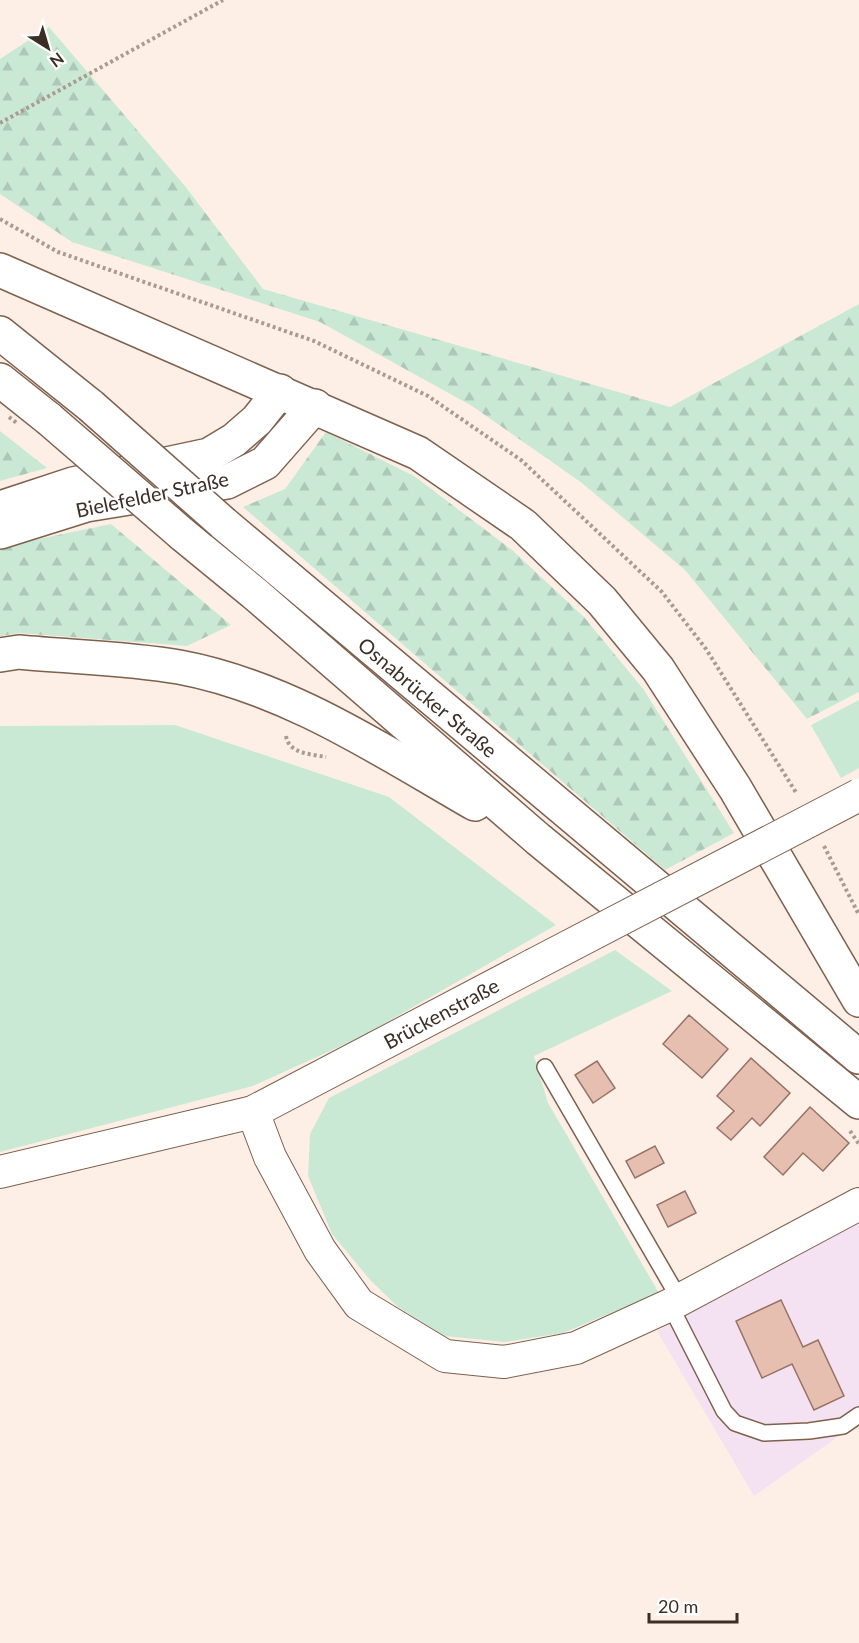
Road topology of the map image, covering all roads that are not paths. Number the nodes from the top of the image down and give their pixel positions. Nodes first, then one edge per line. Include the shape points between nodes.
1 (0, 270) edge
2 (0, 333) edge
3 (0, 380) edge
4 (280, 391) junction
5 (315, 406) junction
6 (0, 508) edge
7 (0, 531) edge
8 (0, 655) edge
9 (859, 795) edge
10 (538, 839) junction
11 (859, 1000) edge
12 (859, 1057) edge
13 (545, 1067) dead end
14 (859, 1102) edge
15 (253, 1112) junction
16 (0, 1172) edge
17 (859, 1204) edge
18 (675, 1302) junction
19 (859, 1415) edge

1 - 4 main road
2 - 12 main road, Osnabrücker Straße, bridge via 91,406 573,820
3 - 10 main road, Osnabrücker Straße, bridge
4 - 5 main road
4 - 6 main road, Bielefelder Straße via 257,420 210,455 73,484
5 - 7 main road, Bielefelder Straße via 265,463 227,482 86,505
5 - 11 main road via 418,453 523,525 603,601 658,669 735,788
8 - 10 main road via 19,652 178,667 252,687 309,710
9 - 15 street, Brückenstraße, bridge
10 - 14 main road, Osnabrücker Straße
13 - 18 lane
15 - 16 street, Brückenstraße
15 - 18 street via 270,1157 320,1250 359,1304 445,1356 504,1362 576,1348
17 - 18 street
18 - 19 lane via 724,1411 735,1423 764,1433 785,1433 843,1426

